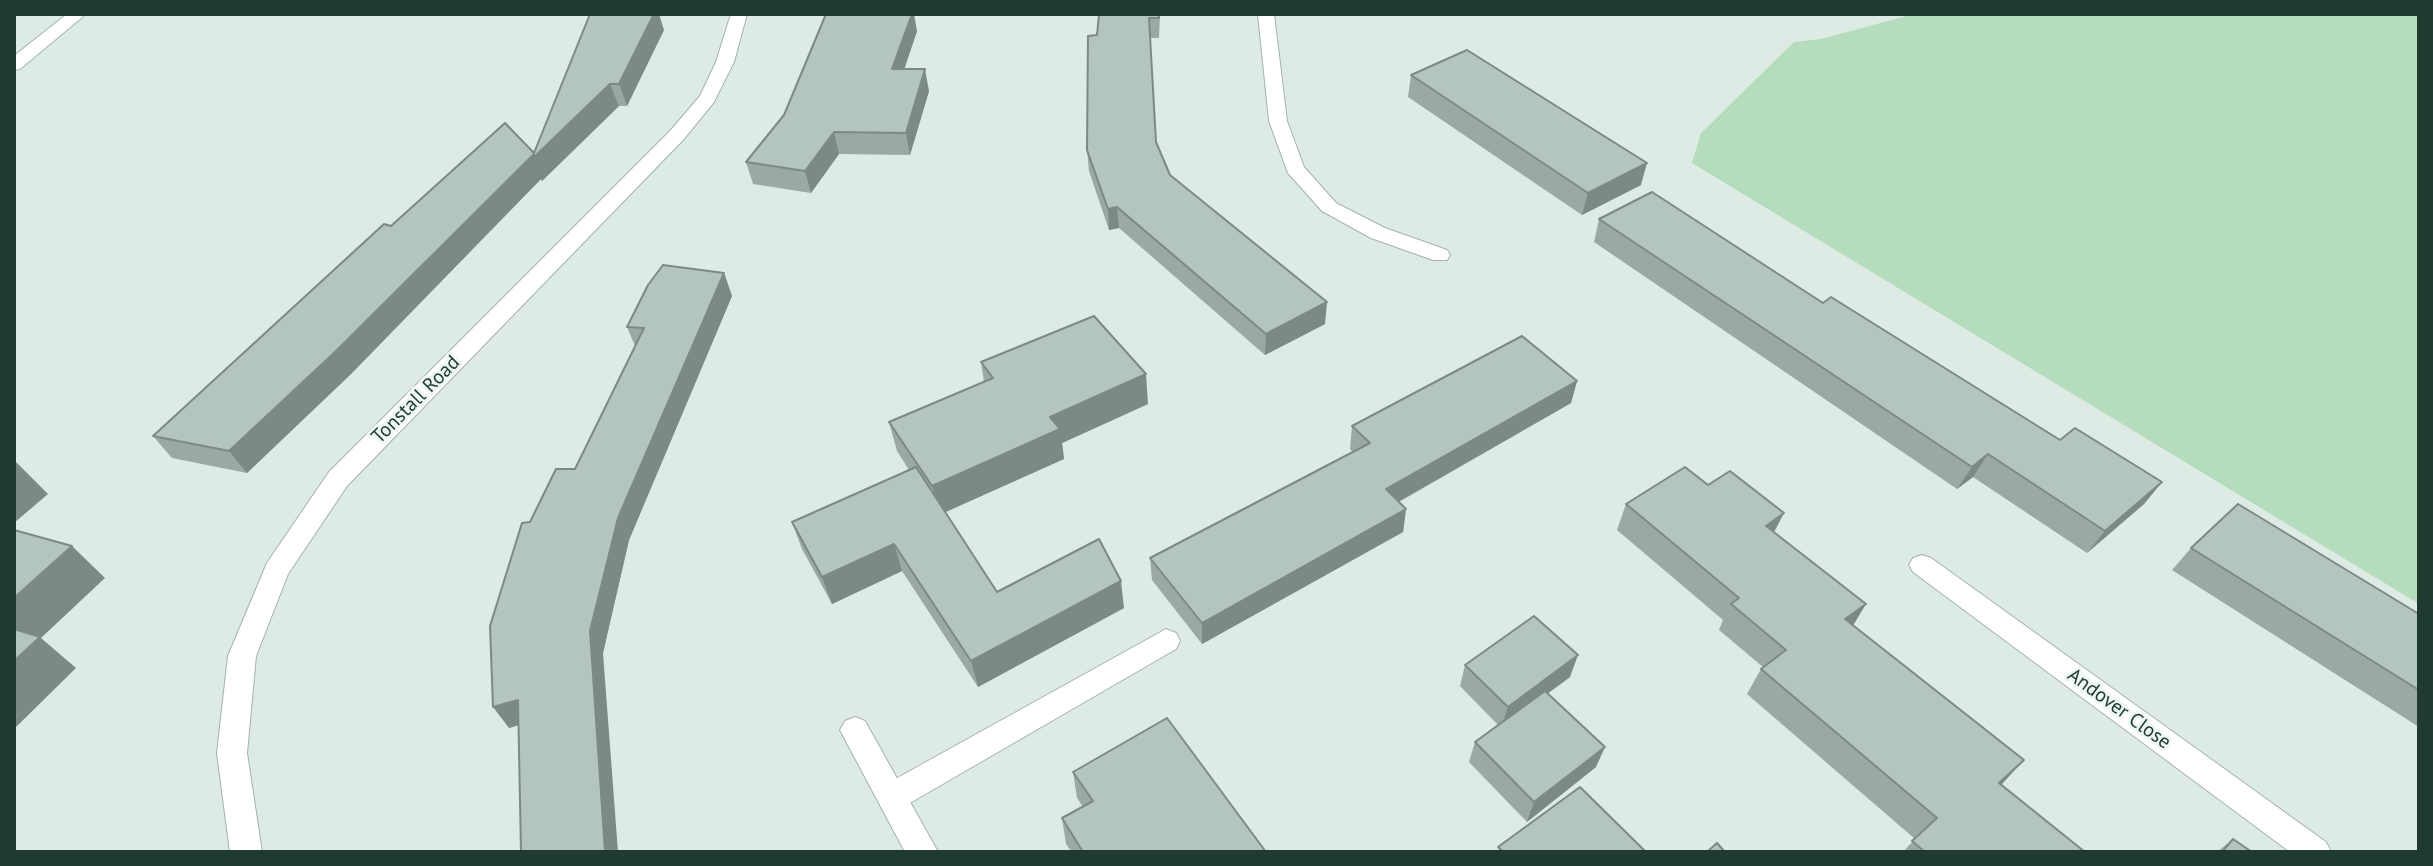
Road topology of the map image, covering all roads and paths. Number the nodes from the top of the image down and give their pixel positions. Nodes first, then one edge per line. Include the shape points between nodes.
1 (78, 14) edge
2 (739, 14) edge
3 (1266, 14) edge
4 (14, 65) edge
5 (1440, 255) dead end
6 (1922, 565) dead end
7 (1166, 641) dead end
8 (855, 730) dead end
9 (892, 797) junction
10 (246, 852) edge
11 (922, 852) edge
12 (2315, 852) edge

1 - 4 street
2 - 10 street, Tonstall Road via 708,98 685,126 338,479 276,570 242,656 232,753
3 - 5 street via 1278,121 1295,169 1329,207 1378,233
6 - 12 street, Andover Close
7 - 9 street
8 - 9 street
9 - 11 street

